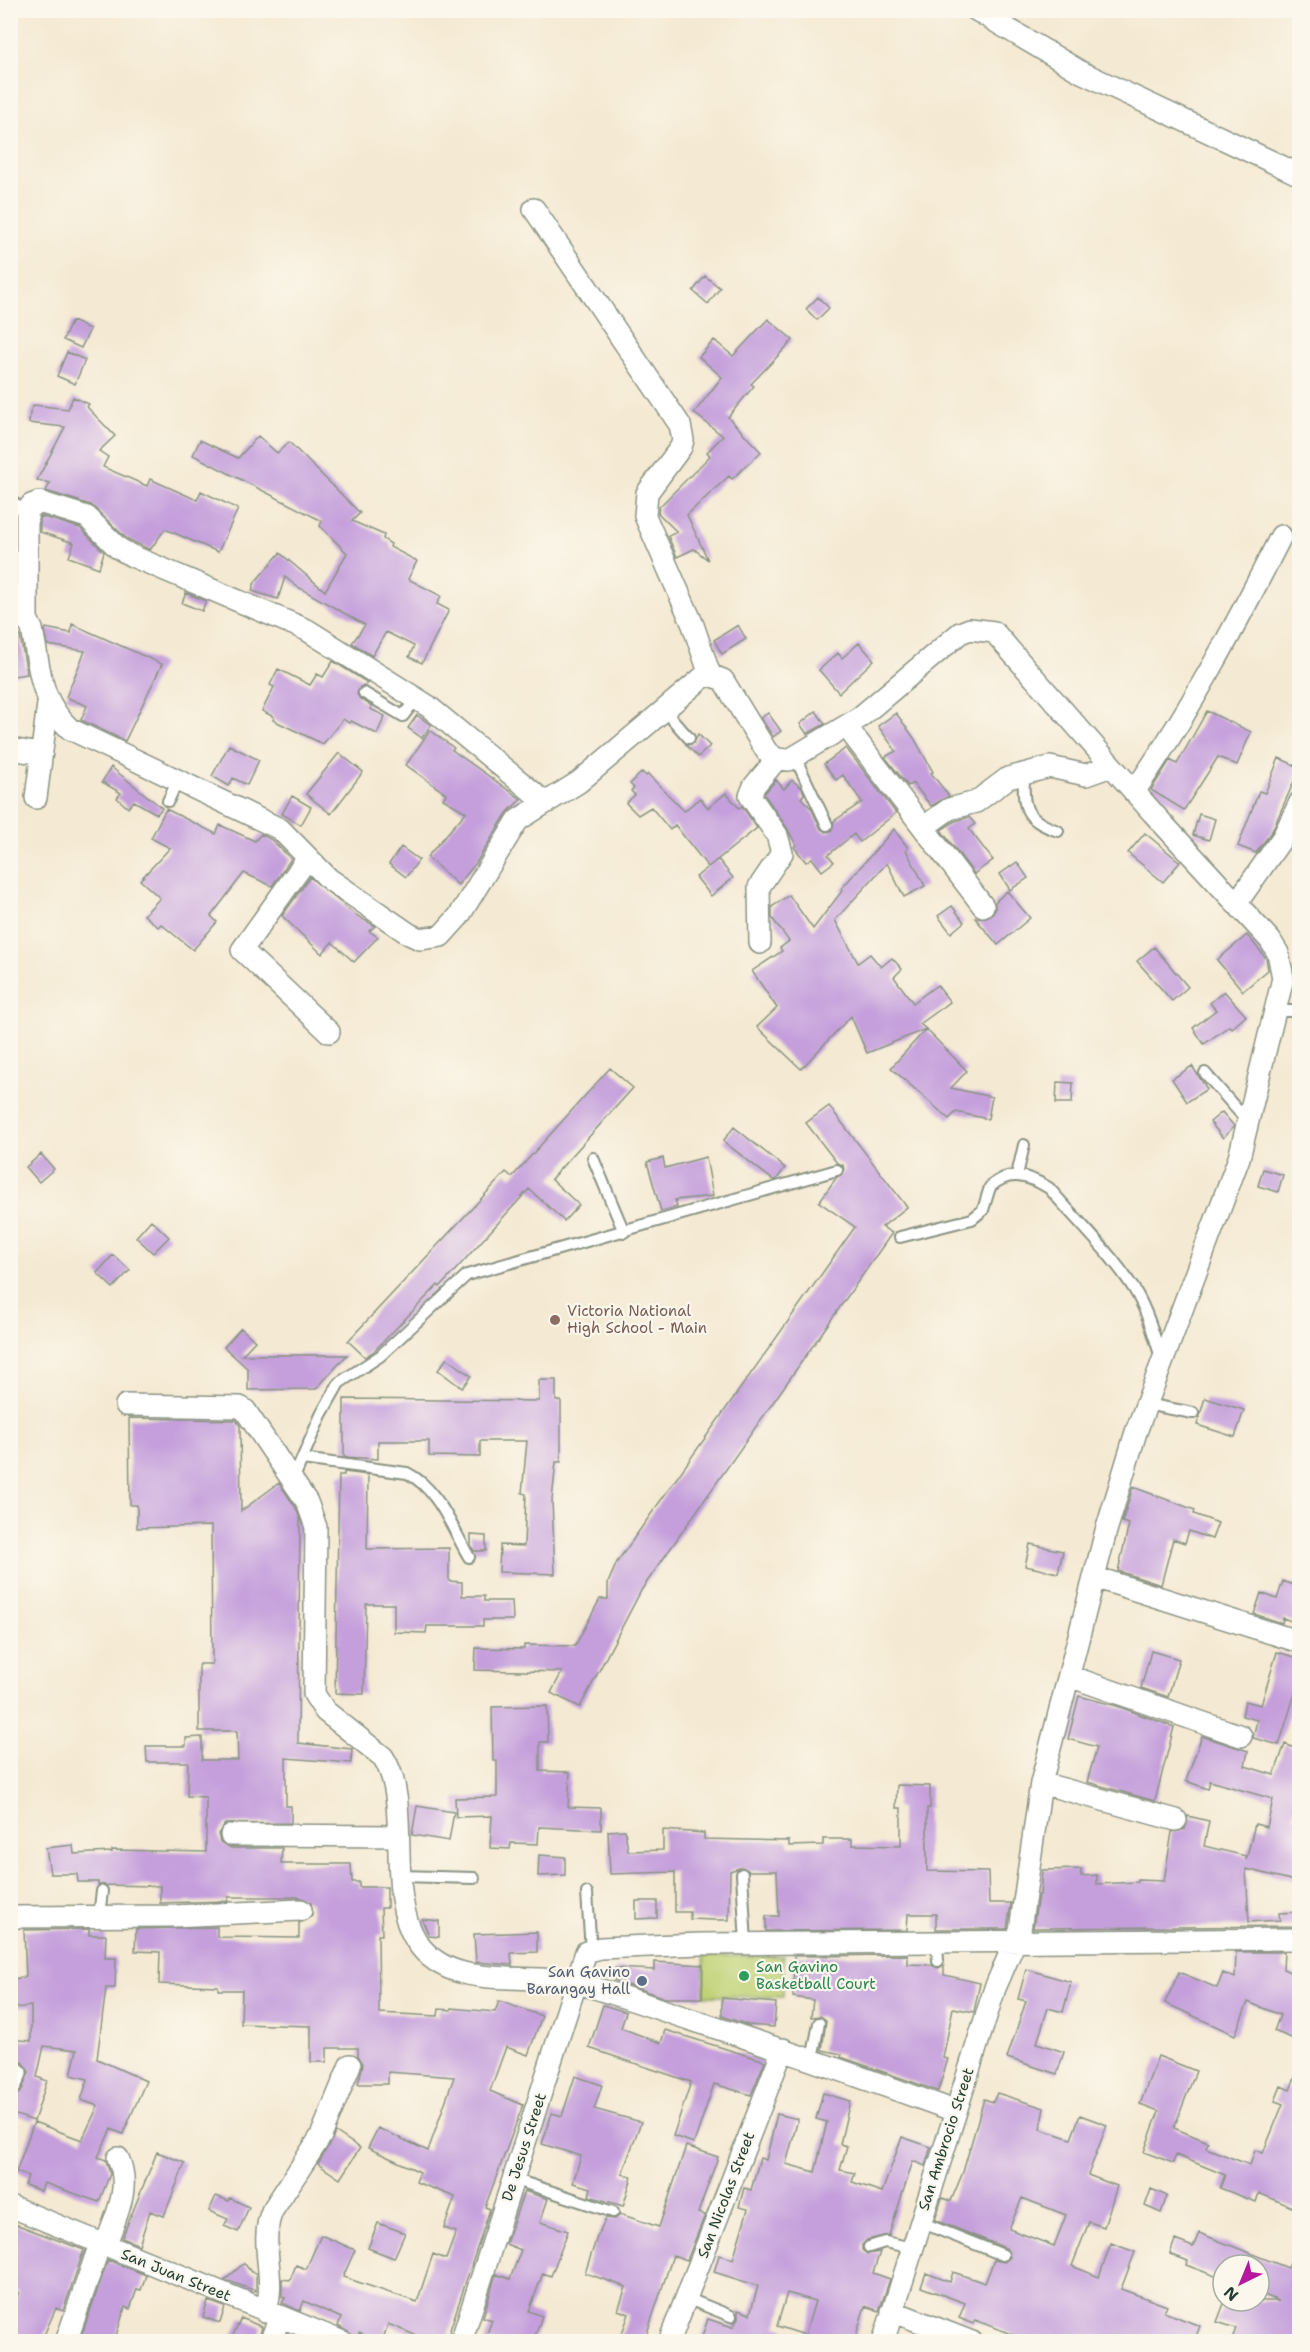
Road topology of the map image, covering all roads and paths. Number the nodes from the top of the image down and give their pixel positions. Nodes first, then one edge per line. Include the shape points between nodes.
1 (976, 10) edge
2 (1299, 175) edge
3 (534, 209) dead end
4 (10, 500) edge
5 (27, 513) junction
6 (1281, 536) dead end
7 (19, 613) edge
8 (710, 675) junction
9 (364, 693) dead end
10 (416, 699) junction
11 (48, 704) junction
12 (665, 711) junction
13 (846, 726) junction
14 (689, 738) dead end
15 (10, 749) edge
16 (41, 754) junction
17 (786, 758) junction
18 (1112, 766) junction
19 (1024, 772) junction
20 (178, 780) junction
21 (1134, 792) junction
22 (36, 798) dead end
23 (168, 801) dead end
24 (1299, 802) edge
25 (546, 803) junction
26 (827, 825) dead end
27 (924, 827) junction
28 (1058, 831) dead end
29 (307, 860) junction
30 (1236, 904) junction
31 (983, 906) dead end
32 (760, 943) dead end
33 (1276, 1011) junction
34 (1299, 1011) edge
35 (329, 1032) dead end
36 (1205, 1072) dead end
37 (1248, 1122) junction
38 (1024, 1145) dead end
39 (593, 1158) dead end
40 (837, 1170) dead end
41 (1017, 1175) junction
42 (624, 1232) junction
43 (900, 1236) dead end
44 (1162, 1362) junction
45 (1146, 1404) junction
46 (126, 1405) dead end
47 (1193, 1413) dead end
48 (302, 1459) junction
49 (293, 1480) junction
50 (469, 1557) dead end
51 (1094, 1577) junction
52 (1299, 1642) edge
53 (1069, 1676) junction
54 (1241, 1736) dead end
55 (1041, 1783) junction
56 (1176, 1820) dead end
57 (231, 1835) dead end
58 (398, 1836) junction
59 (742, 1874) dead end
60 (401, 1876) junction
61 (474, 1878) dead end
62 (102, 1891) dead end
63 (587, 1893) dead end
64 (301, 1910) dead end
65 (99, 1916) junction
66 (10, 1920) edge
67 (1299, 1939) edge
68 (1017, 1941) junction
69 (746, 1944) junction
70 (588, 1951) junction
71 (576, 1983) junction
72 (819, 2024) dead end
73 (783, 2049) junction
74 (813, 2060) junction
75 (350, 2065) dead end
76 (955, 2111) junction
77 (118, 2158) dead end
78 (513, 2179) junction
79 (10, 2206) edge
80 (614, 2212) dead end
81 (920, 2222) junction
82 (103, 2245) junction
83 (869, 2247) dead end
84 (912, 2248) junction
85 (1003, 2254) dead end
86 (686, 2298) junction
87 (892, 2310) junction
88 (272, 2315) junction
89 (731, 2316) dead end
90 (341, 2341) edge
91 (66, 2342) edge
92 (270, 2342) edge
93 (461, 2342) edge
94 (669, 2342) edge
95 (883, 2342) edge
96 (972, 2342) edge

1 - 2 street via 1081,72
3 - 8 street via 680,425 681,447 647,493 645,516 693,625
4 - 5 lane
5 - 7 street
5 - 10 street via 39,501 87,517 125,553 285,619
6 - 21 street via 1218,660
7 - 11 street via 32,629
8 - 12 street
8 - 17 street via 728,685 767,752
9 - 10 lane via 403,716
10 - 25 street via 453,724
11 - 16 street
11 - 20 street via 70,729
12 - 14 lane
12 - 25 street via 579,782
13 - 17 street, San Ambrocio Street
13 - 18 street, San Ambrocio Street via 960,633 981,629 994,632 1002,640
13 - 27 street
15 - 16 street
16 - 22 street
17 - 26 lane
17 - 32 street, San Ambrocio Street via 754,786 750,796 777,835 782,853 759,887
18 - 19 street via 1086,775 1050,767
18 - 21 street, San Ambrocio Street
19 - 27 street via 999,783 976,802 939,815
19 - 28 lane via 1023,800 1029,816
20 - 23 lane
20 - 29 street via 280,829
21 - 30 street, San Ambrocio Street
24 - 30 street via 1277,847
25 - 29 street via 518,820 459,916 441,936 432,939 409,934
27 - 31 street
29 - 35 street via 242,950
30 - 33 street, San Ambrocio Street via 1278,953 1283,978
33 - 34 lane
33 - 37 street, San Ambrocio Street
36 - 37 lane
37 - 44 street, San Ambrocio Street via 1239,1158
38 - 41 lane
39 - 42 lane
40 - 42 lane
41 - 43 lane via 1009,1175 990,1187 983,1210 972,1219
41 - 44 lane via 1035,1179 1049,1188 1124,1275 1150,1323
42 - 48 lane via 467,1275 380,1356 339,1383
44 - 45 street, San Ambrocio Street
45 - 47 lane
45 - 51 street, San Ambrocio Street
46 - 49 street via 240,1407
48 - 49 lane
48 - 50 lane via 407,1473 418,1478 430,1490
49 - 58 street via 307,1502 317,1539 314,1694 325,1711 388,1765
51 - 52 street
51 - 53 street, San Ambrocio Street
53 - 54 street
53 - 55 street, San Ambrocio Street
55 - 56 street
55 - 68 street, San Ambrocio Street
57 - 58 street
58 - 60 street
59 - 69 lane
60 - 61 lane
60 - 71 street via 409,1929 437,1963 476,1975
62 - 65 lane
63 - 70 lane
64 - 65 street
65 - 66 street
67 - 68 street
68 - 69 street via 937,1952
68 - 76 street, San Ambrocio Street via 995,1988
69 - 70 street
70 - 71 street, De Jesus Street
71 - 73 street
71 - 78 street, De Jesus Street
72 - 74 lane
73 - 74 street
73 - 86 street, San Nicolas Street
74 - 76 street
75 - 88 street via 321,2136 266,2225
76 - 81 street, San Ambrocio Street
77 - 82 street via 125,2180 123,2193
78 - 80 lane
78 - 93 street, De Jesus Street
79 - 82 street, San Juan Street
81 - 84 street, San Ambrocio Street
81 - 85 lane
82 - 88 street, San Juan Street
82 - 91 street
83 - 84 lane via 885,2241
84 - 87 street, San Ambrocio Street
86 - 89 lane
86 - 94 street, San Nicolas Street
87 - 95 street, San Ambrocio Street
87 - 96 street
88 - 90 street, San Juan Street
88 - 92 street

